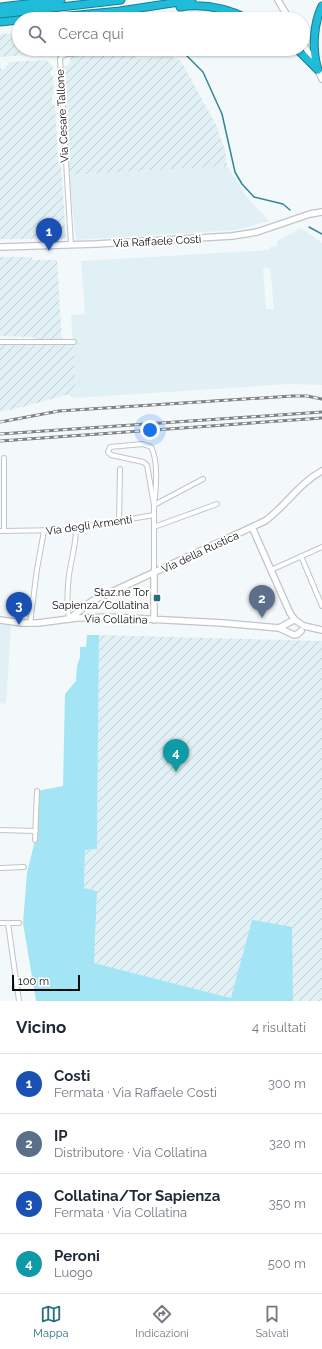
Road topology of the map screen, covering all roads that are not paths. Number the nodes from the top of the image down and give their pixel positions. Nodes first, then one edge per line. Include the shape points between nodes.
1 (61, 0) edge
2 (121, 0) edge
3 (192, 0) edge
4 (278, 0) edge
5 (322, 6) edge
6 (0, 7) edge
7 (17, 12) edge
8 (113, 12) edge
9 (144, 12) edge
10 (231, 12) edge
11 (285, 12) edge
12 (12, 13) edge
13 (0, 14) edge
14 (12, 21) edge
15 (0, 22) edge
16 (310, 55) edge
17 (62, 56) edge
18 (304, 56) edge
19 (318, 70) junction
20 (322, 79) edge
21 (322, 208) edge
22 (322, 212) edge
23 (310, 214) junction
24 (70, 245) junction
25 (0, 247) edge
26 (0, 342) edge
27 (74, 342) dead end
28 (4, 458) dead end
29 (120, 470) dead end
30 (322, 471) edge
31 (203, 479) dead end
32 (217, 504) dead end
33 (154, 505) junction
34 (154, 515) junction
35 (119, 521) junction
36 (154, 527) junction
37 (252, 527) junction
38 (76, 529) junction
39 (2, 531) edge
40 (44, 531) junction
41 (322, 547) edge
42 (301, 556) junction
43 (271, 570) junction
44 (154, 573) junction
45 (322, 606) edge
46 (290, 613) junction
47 (69, 619) junction
48 (0, 620) edge
49 (154, 620) junction
50 (298, 622) junction
51 (288, 623) junction
52 (30, 624) junction
53 (279, 628) junction
54 (312, 629) junction
55 (322, 630) edge
56 (301, 631) junction
57 (288, 632) junction
58 (38, 792) dead end
59 (0, 830) edge
60 (36, 831) junction
61 (35, 840) dead end
62 (24, 867) dead end
63 (0, 868) edge
64 (19, 922) dead end
65 (0, 923) edge
66 (8, 923) junction
67 (19, 1001) edge

1 - 6 highway
2 - 7 highway
3 - 8 highway
4 - 11 street
5 - 19 highway via 315,30
9 - 10 highway via 196,5
12 - 13 highway
14 - 15 highway
16 - 19 street
17 - 24 street, Via Cesare Tallone via 60,59
18 - 19 highway
19 - 20 street
21 - 23 street, Via Raffaele Costi
22 - 23 street, Via Raffaele Costi
23 - 24 street, Via Raffaele Costi via 260,231 232,236
24 - 25 street, Via Raffaele Costi
26 - 27 street
28 - 39 street
29 - 35 street
30 - 37 street, Via della Rustica via 301,485 271,516
31 - 33 street
32 - 36 street
33 - 33 street via 156,488 154,454 151,447 144,444 110,447 108,453 111,455 147,465
33 - 34 street
34 - 35 street, Via degli Armenti
34 - 36 street
35 - 38 street, Via degli Armenti
36 - 44 street
37 - 43 street
37 - 44 street, Via della Rustica
38 - 40 street, Via degli Armenti
38 - 47 street via 68,584
39 - 40 street, Via degli Armenti
40 - 52 street
41 - 42 street
42 - 43 street
42 - 45 street
43 - 46 street
44 - 47 street, Via della Rustica via 92,601
44 - 49 street
46 - 50 street
46 - 51 street
47 - 49 street, Via Collatina via 104,617
47 - 52 street, Via Collatina
48 - 52 street, Via Collatina
49 - 53 street, Via Collatina
50 - 51 street
50 - 54 street
50 - 56 street
51 - 53 street, Via Collatina
51 - 57 street
53 - 57 street, Via Collatina
54 - 55 street
54 - 56 street
56 - 57 street via 297,635
58 - 60 street
59 - 60 street
60 - 61 street
62 - 63 street
64 - 66 street
65 - 66 street
66 - 67 street

